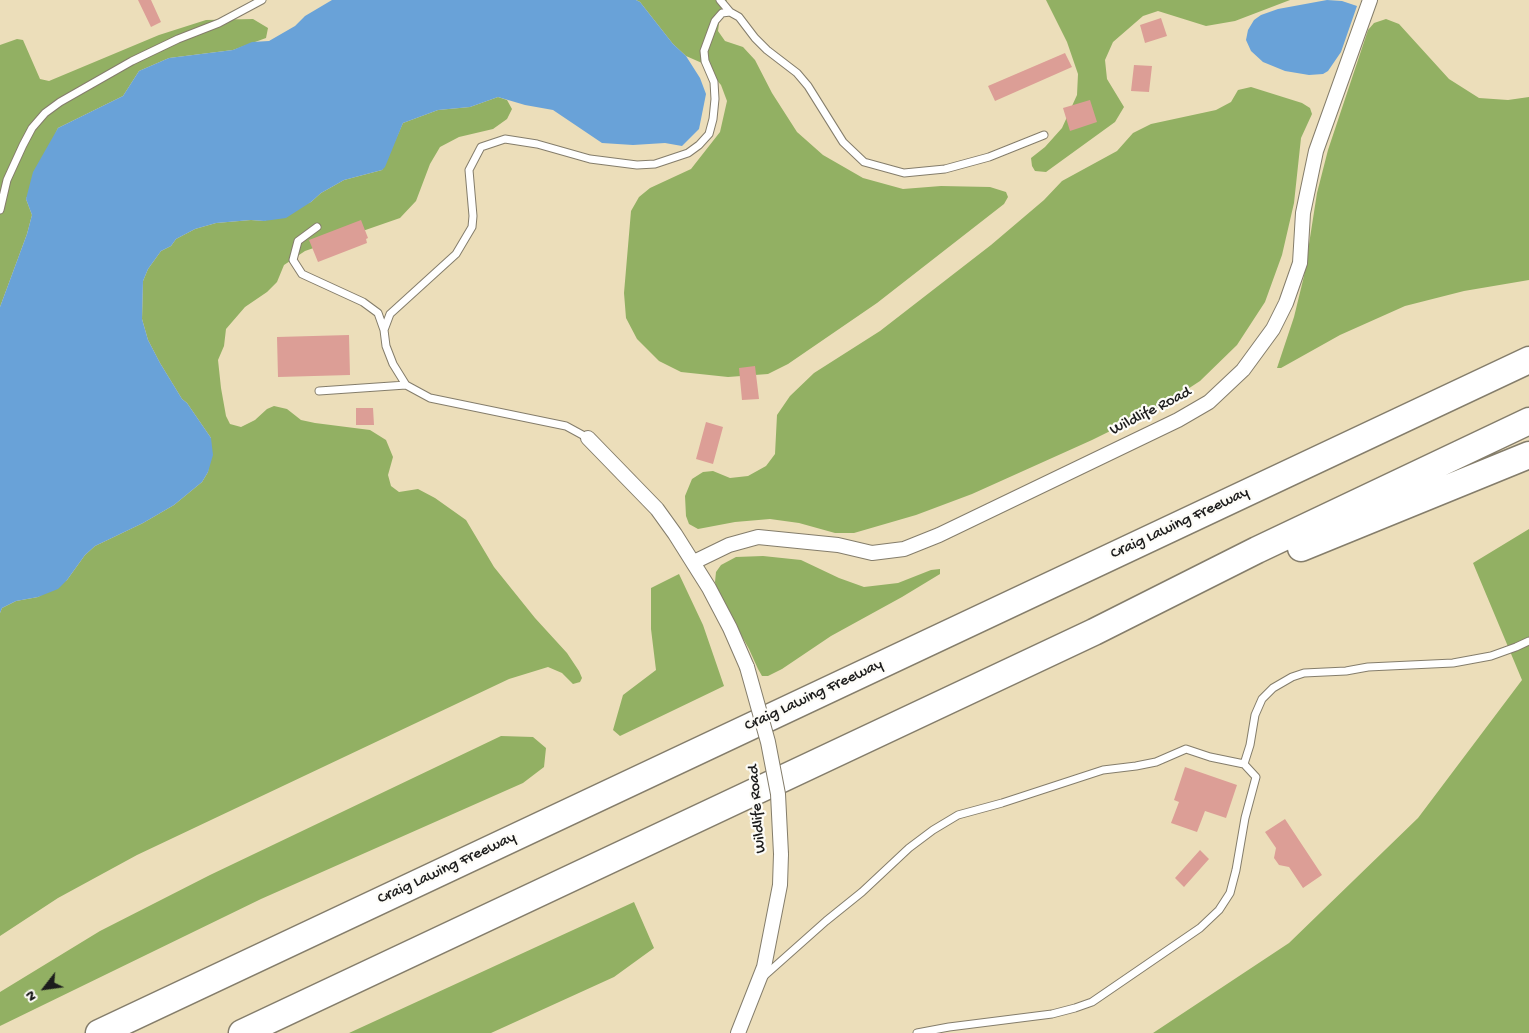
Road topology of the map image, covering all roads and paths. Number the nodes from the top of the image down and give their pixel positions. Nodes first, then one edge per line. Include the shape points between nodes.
1 (262, 0) edge
2 (720, 0) edge
3 (1370, 0) edge
4 (730, 12) junction
5 (1044, 135) dead end
6 (0, 210) edge
7 (317, 227) dead end
8 (384, 330) junction
9 (1529, 360) edge
10 (406, 384) junction
11 (319, 391) dead end
12 (1529, 422) edge
13 (588, 438) joint
14 (1529, 455) edge
15 (694, 562) junction
16 (1094, 632) junction
17 (1529, 640) edge
18 (1244, 764) junction
19 (758, 983) junction
20 (99, 1033) edge
21 (242, 1033) edge
22 (738, 1033) edge
23 (917, 1033) edge

1 - 6 lane via 219,24 139,57 45,114 23,145 7,180
2 - 4 lane
3 - 15 street, Wildlife Road via 1316,151 1303,213 1300,263 1286,303 1273,329 1243,370 1209,402 1178,420 904,549 872,553 838,545 758,537 729,545
4 - 5 lane via 740,17 755,38 797,73 843,142 864,162 904,173 945,169 989,157
4 - 8 lane via 722,13 715,21 704,51 714,82 715,99 709,134 699,144 673,159 637,165 590,159 505,139 481,146 469,170 472,228 456,254 390,314
7 - 8 lane via 298,241 294,260 302,274 363,302 378,313
8 - 10 lane via 393,364
9 - 20 highway, Craig Lawing Freeway
10 - 11 lane
10 - 13 lane via 430,398 566,426
12 - 16 highway via 1257,550
13 - 15 street, Wildlife Road via 657,509
14 - 16 highway
15 - 19 street, Wildlife Road, bridge via 747,667 768,742 778,794 780,885
16 - 21 highway
17 - 18 lane via 1491,656 1453,663 1368,667 1304,673 1292,678 1273,688 1262,699
18 - 19 lane via 1186,749 1156,762 1103,770 958,815 910,848
18 - 23 lane via 1256,777 1230,893 1219,910 1200,928 1092,1002 1043,1016
19 - 22 street, Wildlife Road

